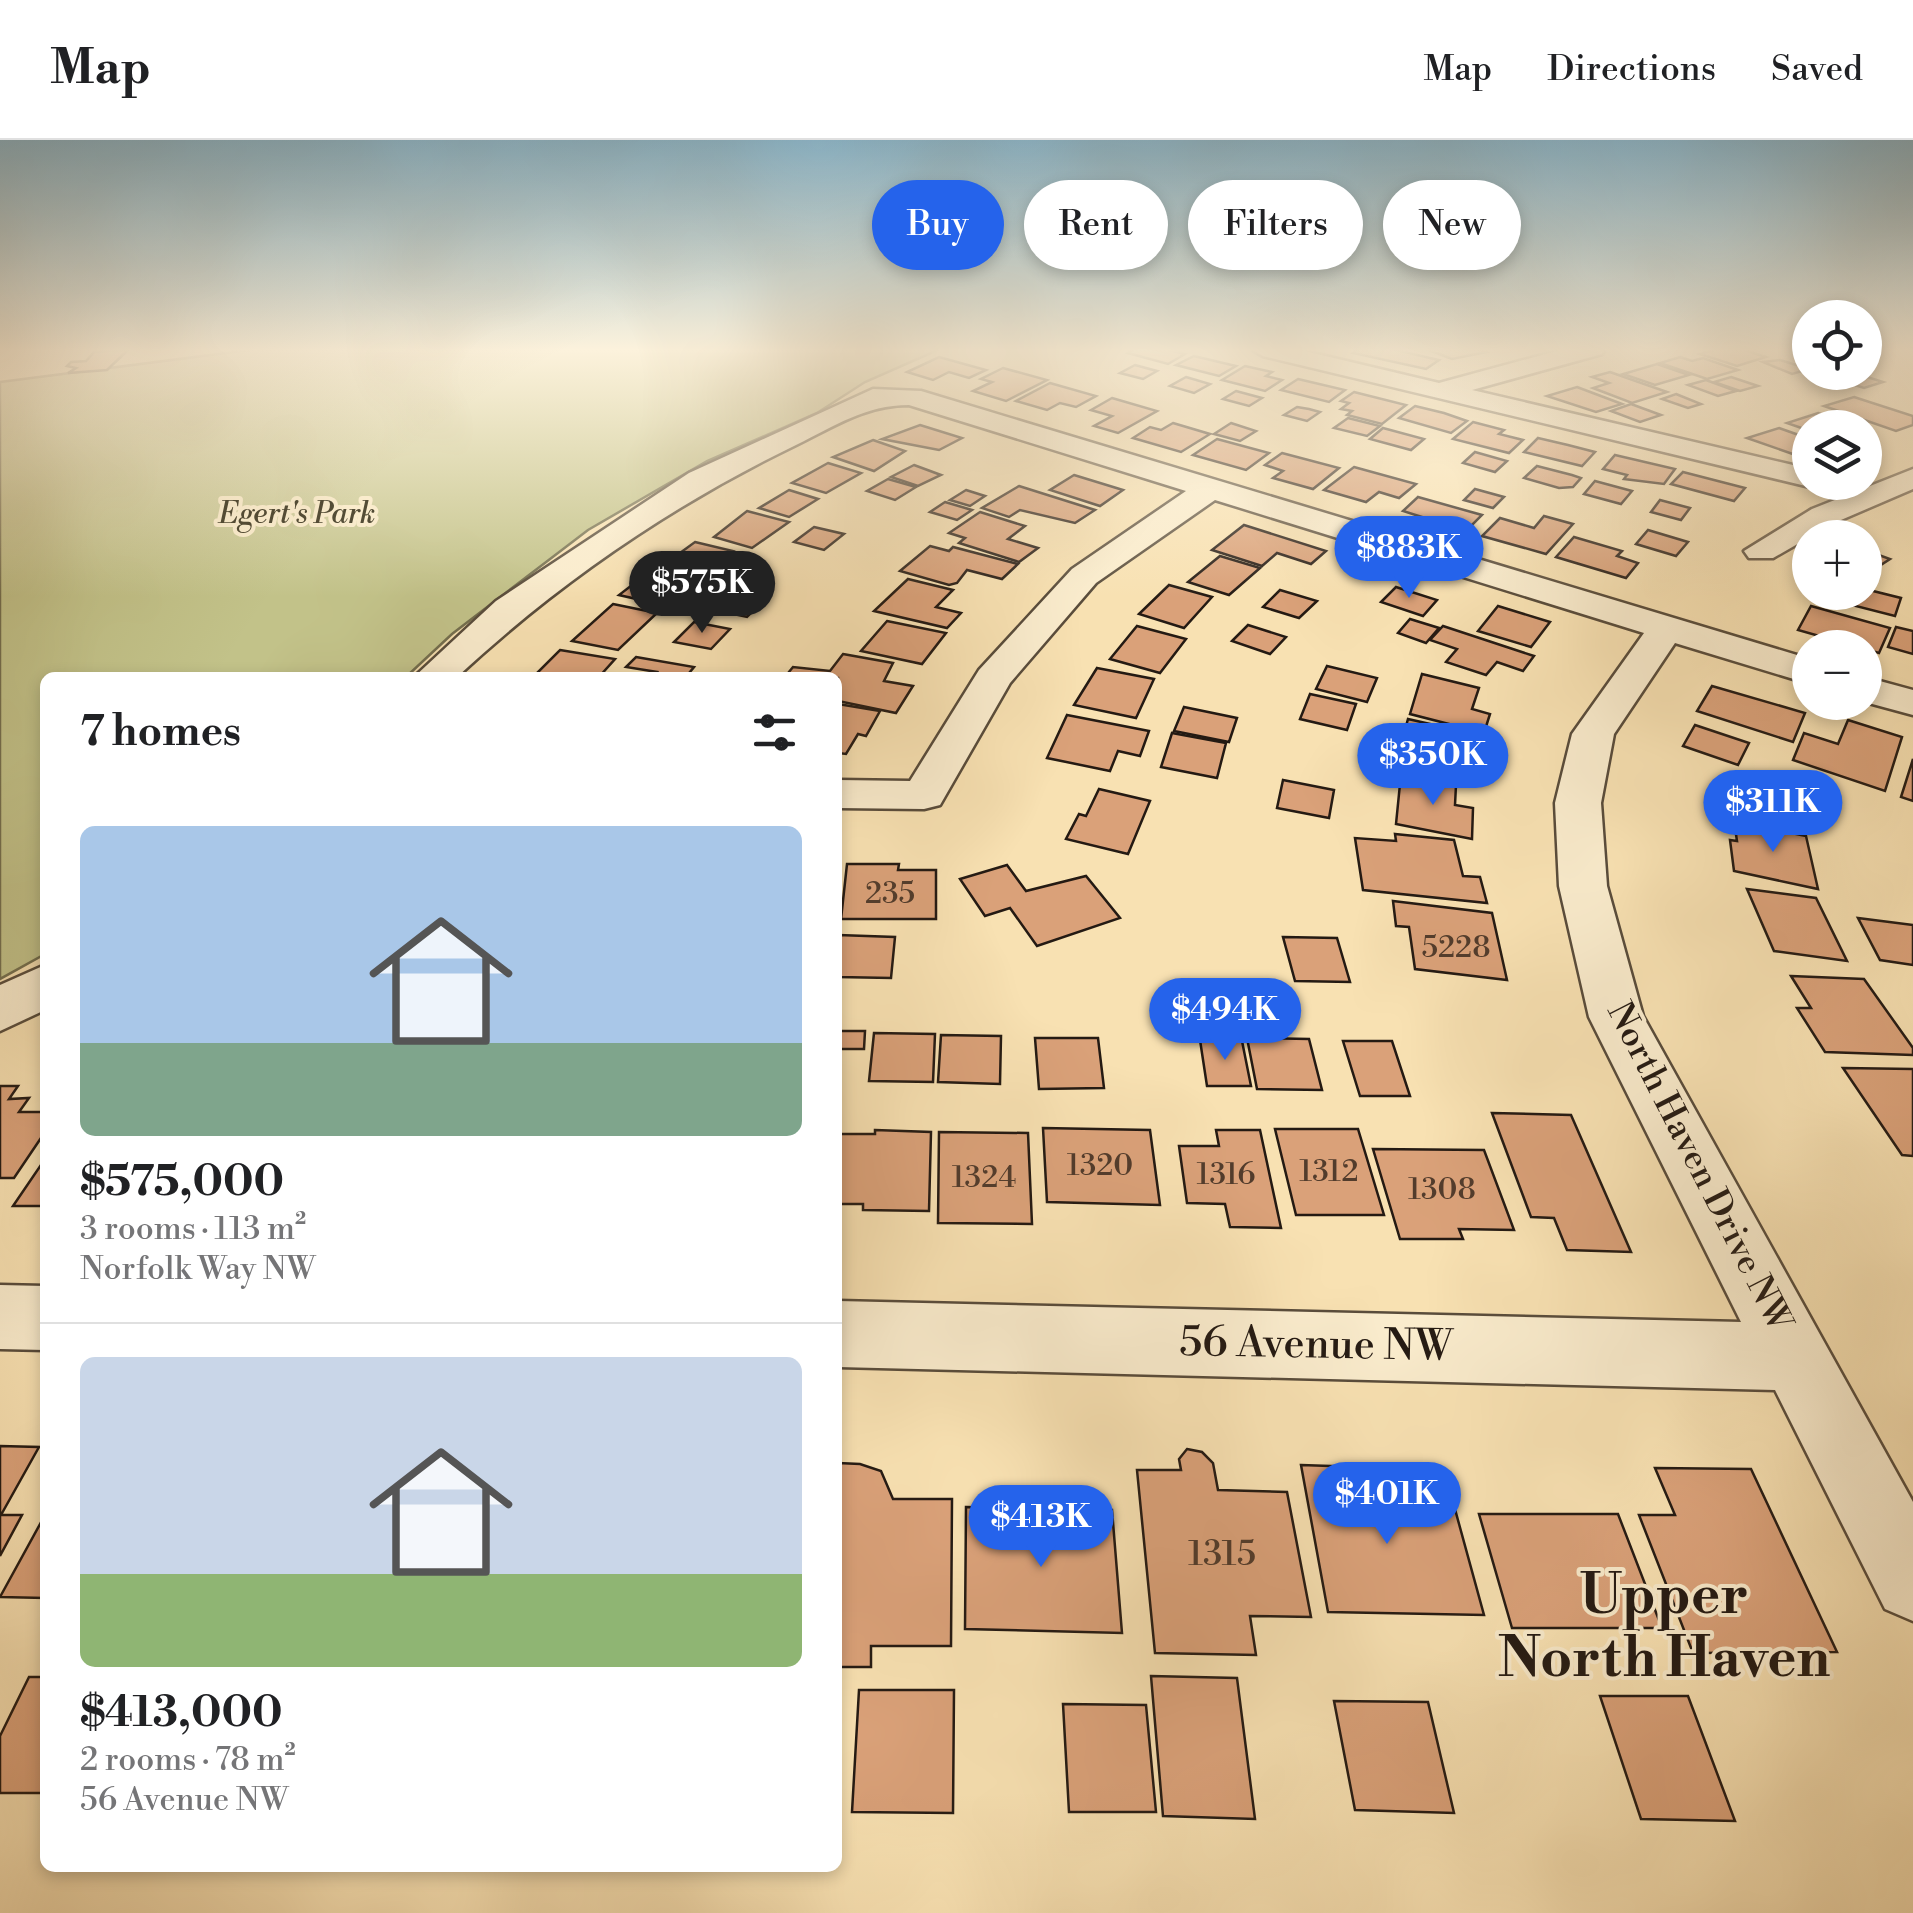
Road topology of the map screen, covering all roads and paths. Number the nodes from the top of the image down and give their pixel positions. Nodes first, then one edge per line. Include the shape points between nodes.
1 (794, 432) edge
2 (1022, 432) edge
3 (1615, 432) edge
4 (1792, 474) edge
5 (1913, 478) edge
6 (1209, 490) junction
7 (1882, 490) edge
8 (1882, 495) edge
9 (1859, 500) edge
10 (1913, 502) edge
11 (1760, 551) dead end
12 (1666, 629) junction
13 (1792, 667) edge
14 (439, 672) edge
15 (1882, 694) edge
16 (1913, 703) edge
17 (842, 794) edge
18 (40, 988) edge
19 (0, 1010) edge
20 (0, 1317) edge
21 (40, 1318) edge
22 (842, 1334) edge
23 (1795, 1356) junction
24 (1913, 1582) edge

1 - 14 street via 638,518 509,609
2 - 6 street
3 - 4 street
5 - 7 street
6 - 12 street
6 - 17 street via 1084,576 993,678 924,795
8 - 10 street
9 - 11 street
12 - 13 street
12 - 23 street, North Haven Drive NW via 1593,734 1578,803 1583,886 1616,1016
15 - 16 street
18 - 19 street
20 - 21 street
22 - 23 street, 56 Avenue NW
23 - 24 street, North Haven Drive NW

